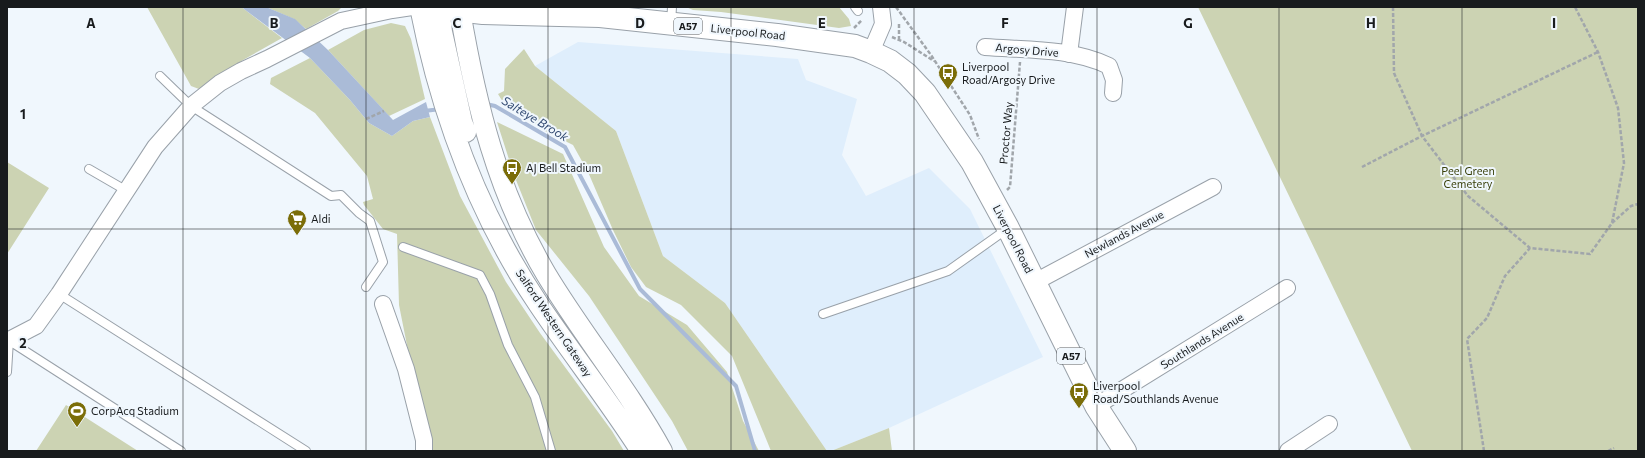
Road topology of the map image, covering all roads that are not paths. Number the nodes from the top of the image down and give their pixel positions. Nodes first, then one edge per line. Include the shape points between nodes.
1 (354, 7) edge
2 (412, 7) edge
3 (566, 7) edge
4 (578, 7) edge
5 (881, 7) edge
6 (1076, 7) edge
7 (441, 8) edge
8 (600, 16) junction
9 (671, 16) edge
10 (341, 21) junction
11 (985, 47) dead end
12 (871, 52) junction
13 (1069, 54) junction
14 (160, 76) dead end
15 (1113, 93) dead end
16 (191, 106) junction
17 (89, 169) dead end
18 (1213, 187) dead end
19 (126, 191) junction
20 (1008, 228) junction
21 (403, 247) dead end
22 (1034, 282) junction
23 (366, 287) dead end
24 (1287, 288) dead end
25 (59, 294) junction
26 (383, 304) dead end
27 (823, 314) dead end
28 (8, 340) edge
29 (7, 372) edge
30 (1096, 406) junction
31 (1328, 424) dead end
32 (181, 451) edge
33 (306, 451) edge
34 (424, 451) edge
35 (551, 451) edge
36 (641, 451) edge
37 (662, 451) edge
38 (1124, 451) edge
39 (1288, 451) edge

1 - 10 street
2 - 10 street
3 - 8 highway, Liverpool Road / A57
4 - 8 highway, A57
5 - 12 street via 883,24
6 - 13 street, Argosy Drive
7 - 8 highway, Liverpool Road / A57 via 483,13
7 - 36 street, Salford Western Gateway via 447,91 467,172 486,215 539,305
7 - 37 street, Salford Western Gateway via 475,90 498,174 509,201 545,272 628,395
8 - 9 highway, Liverpool Road / A57
9 - 12 highway, Liverpool Road / A57 via 855,46
10 - 16 street via 241,71 220,83
11 - 13 street, Argosy Drive
12 - 20 highway, Liverpool Road / A57 via 890,61 925,93 972,162
13 - 15 street, Argosy Drive via 1096,60 1109,66 1114,80
14 - 16 lane
16 - 19 street via 155,147
16 - 23 lane via 331,196 341,195 367,218 383,262
17 - 19 lane
18 - 22 street, Newlands Avenue
19 - 25 street
20 - 22 highway, Liverpool Road / A57
20 - 27 lane via 948,271
21 - 35 lane via 480,275 490,294 508,345 535,397
22 - 30 highway, Liverpool Road / A57
24 - 30 street, Southlands Avenue
25 - 28 street via 36,326
25 - 33 lane
26 - 34 street via 406,369 424,440
28 - 29 lane
28 - 32 lane
30 - 38 highway, Liverpool Road / A57
31 - 39 street

